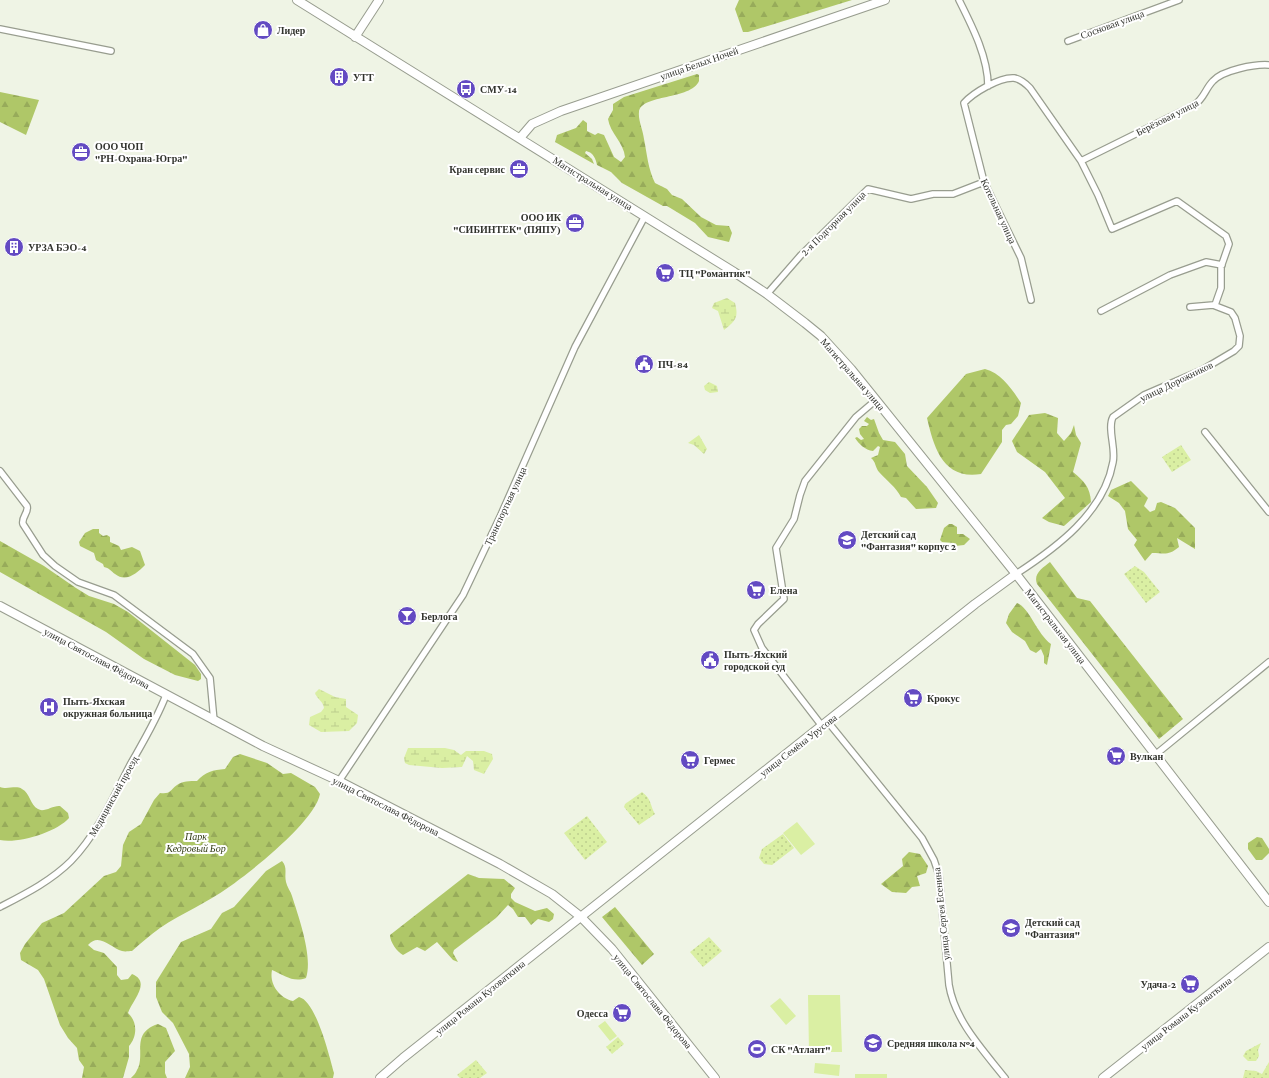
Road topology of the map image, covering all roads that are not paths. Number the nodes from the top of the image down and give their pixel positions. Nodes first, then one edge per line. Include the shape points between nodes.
1 (297, 0) edge
2 (379, 0) edge
3 (885, 0) edge
4 (959, 0) edge
5 (1179, 0) edge
6 (0, 29) edge
7 (355, 36) junction
8 (1068, 41) dead end
9 (111, 51) dead end
10 (1269, 65) edge
11 (988, 86) junction
12 (520, 138) junction
13 (1081, 161) junction
14 (984, 182) junction
15 (645, 216) junction
16 (1222, 265) junction
17 (767, 294) junction
18 (1031, 300) dead end
19 (1215, 305) junction
20 (1190, 307) dead end
21 (1101, 311) dead end
22 (876, 400) junction
23 (1205, 432) dead end
24 (0, 471) edge
25 (1269, 512) edge
26 (1016, 574) junction
27 (0, 606) edge
28 (1269, 662) edge
29 (166, 695) junction
30 (214, 720) junction
31 (825, 724) junction
32 (1155, 755) junction
33 (339, 781) junction
34 (1269, 902) edge
35 (0, 907) edge
36 (580, 917) junction
37 (1269, 947) edge
38 (380, 1078) edge
39 (715, 1078) edge
40 (1005, 1078) edge
41 (1103, 1078) edge

1 - 7 street, Магистральная улица
2 - 7 street
3 - 12 street, улица Белых Ночей via 561,111 532,124
4 - 11 street via 983,56
5 - 8 street, Сосновая улица
6 - 9 street
7 - 12 street, Магистральная улица
10 - 13 street, Берёзовая улица via 1251,66 1218,77 1211,83 1201,100 1194,105
11 - 13 street, Котельная улица via 1012,78 1026,84
11 - 14 street, Котельная улица via 964,103
12 - 15 street, Магистральная улица
13 - 16 street, Котельная улица via 1112,229 1174,202 1181,202 1226,236 1228,244
14 - 17 street, 2-я Подгорная улица via 953,194 910,198 868,188 801,255
14 - 18 street, Котельная улица via 1021,258
15 - 17 street, Магистральная улица
15 - 33 street, Транспортная улица via 575,347 463,595
16 - 19 street via 1221,288
16 - 21 street via 1206,262 1170,275
17 - 22 street, Магистральная улица via 820,336
19 - 20 street
19 - 26 street, улица Дорожников via 1233,315 1240,336 1239,346 1202,370 1144,395 1113,417 1113,465 1096,504 1050,551
22 - 26 street, Магистральная улица
22 - 31 street, улица Сергея Есенина via 856,417 803,485 794,519 776,548 784,599 754,630 766,654
23 - 25 street
24 - 30 street via 27,506 23,524 43,554 55,566 78,582 114,595 193,654 210,678
26 - 31 street, улица Семёна Урусова
26 - 32 street, Магистральная улица
27 - 29 street, улица Святослава Фёдорова
28 - 32 street
29 - 30 street, улица Святослава Фёдорова
29 - 35 street, Медицинский проезд via 105,813 86,844 52,876 31,891
30 - 33 street, улица Святослава Фёдорова
31 - 36 street, улица Семёна Урусова
31 - 40 street, улица Сергея Есенина via 922,838 934,860 940,884 949,985 953,1002 970,1033
32 - 34 street, Магистральная улица
33 - 36 street, улица Святослава Фёдорова via 540,887
36 - 38 street, улица Романа Кузоваткина
36 - 39 street, улица Святослава Фёдорова via 616,954
37 - 41 street, улица Романа Кузоваткина

